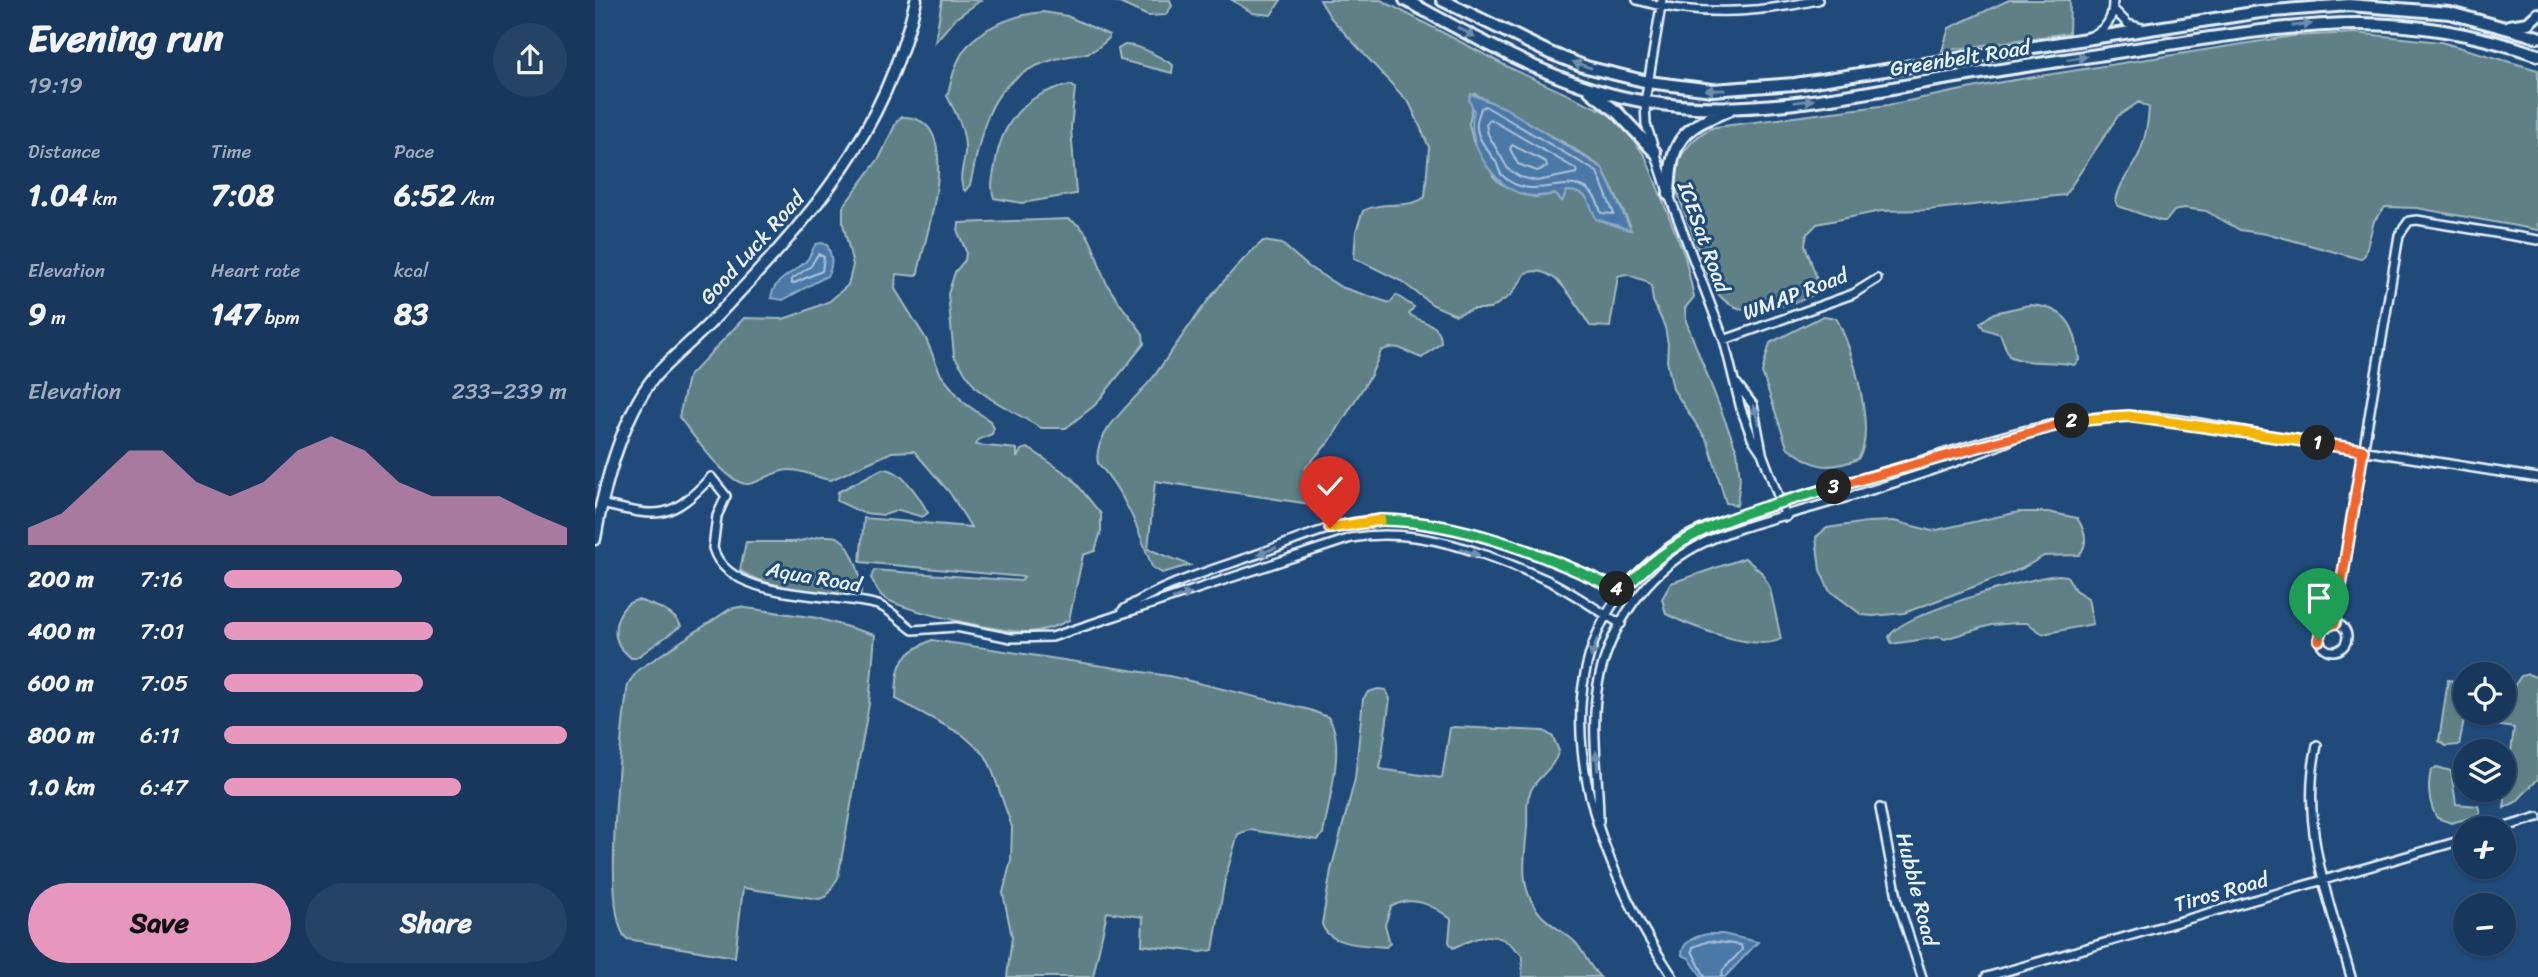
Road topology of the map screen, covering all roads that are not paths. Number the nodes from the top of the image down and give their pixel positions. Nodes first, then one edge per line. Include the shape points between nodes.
1 (916, 0) edge
2 (1405, 0) edge
3 (1442, 0) edge
4 (1637, 0) edge
5 (1818, 0) edge
6 (2304, 0) edge
7 (2353, 0) edge
8 (1661, 3) edge
9 (2113, 4) edge
10 (2365, 5) junction
11 (2287, 9) junction
12 (2538, 14) edge
13 (2165, 27) junction
14 (2505, 27) junction
15 (2146, 29) junction
16 (2538, 37) edge
17 (2084, 39) junction
18 (2168, 44) junction
19 (2538, 55) edge
20 (1649, 82) junction
21 (1583, 85) junction
22 (1645, 102) junction
23 (1736, 107) junction
24 (1655, 152) junction
25 (1669, 195) junction
26 (2538, 240) edge
27 (1877, 279) dead end
28 (1724, 340) junction
29 (1737, 383) junction
30 (2032, 431) junction
31 (2363, 450) junction
32 (1762, 453) junction
33 (2538, 478) edge
34 (1781, 502) junction
35 (598, 503) edge
36 (1786, 517) junction
37 (595, 539) edge
38 (1622, 592) junction
39 (1634, 600) junction
40 (1116, 614) junction
41 (1608, 617) junction
42 (2335, 623) dead end
43 (1621, 624) junction
44 (2317, 745) dead end
45 (1881, 808) dead end
46 (2538, 817) edge
47 (2516, 824) edge
48 (1599, 829) junction
49 (2453, 843) edge
50 (2323, 880) junction
51 (1673, 977) edge
52 (1922, 977) edge
53 (1986, 977) edge
54 (2351, 977) edge

1 - 35 main road, Good Luck Road via 892,76 855,153 807,220 655,377 623,438
2 -> 21 main road, Greenbelt Road via 1509,54
20 -> 3 main road, Greenbelt Road via 1550,53
4 - 8 street
5 - 8 street via 1736,10
6 - 11 main road
7 - 10 main road
8 - 20 street, ICESat Road
9 - 15 street via 2128,24
9 - 17 street via 2107,26
10 - 11 main road, Greenbelt Road
10 - 14 main road, Greenbelt Road via 2431,9
11 - 13 main road, Greenbelt Road
12 - 14 main road via 2528,23
13 - 15 main road, Greenbelt Road
13 - 18 main road
14 - 16 main road, Greenbelt Road
15 - 17 main road, Greenbelt Road
17 -> 20 main road, Greenbelt Road via 1795,84 1712,90
18 -> 19 main road, Greenbelt Road via 2294,26 2374,22 2426,26
23 -> 18 main road, Greenbelt Road via 1856,94
20 - 22 street, ICESat Road
21 - 22 main road, Greenbelt Road
21 - 24 main road
22 - 23 main road, Greenbelt Road
22 - 24 street, ICESat Road
23 - 25 main road via 1699,121 1678,142 1670,166
24 - 25 street, ICESat Road
25 - 28 street, ICESat Road
26 - 31 street via 2417,220 2404,227 2396,246
27 - 28 street, WMAP Road via 1853,294
28 - 29 street, ICESat Road
29 - 32 street, ICESat Road via 1741,409
32 -> 29 street, ICESat Road via 1753,405
30 - 31 street via 2083,419 2128,416
30 - 34 street
30 - 36 street via 1933,471
31 - 33 street
31 - 42 street
32 - 34 street, ICESat Road
34 - 36 street, ICESat Road
34 - 38 street via 1694,532 1657,557
35 - 37 main road, Good Luck Road
35 - 40 street, Aqua Road via 656,514 677,509 711,477 726,496 717,516 713,548 727,570 758,585 881,606 913,630 956,627 1034,640
36 - 39 street via 1697,546 1665,567
38 - 39 street, Aqua Road
38 -> 40 street, Aqua Road via 1513,547 1426,524 1379,520 1330,528 1150,592
38 - 41 street
39 - 43 street
40 -> 41 street, Aqua Road via 1155,606 1351,538 1394,534 1437,541 1547,580
41 - 43 street, Aqua Road
41 -> 48 street via 1590,659 1582,703 1586,790
48 -> 43 street via 1596,702 1606,658
44 - 50 street via 2311,786 2312,828
45 - 52 street, Hubble Road via 1898,902
46 - 47 street
48 - 51 street via 1628,904
49 - 50 street, Tiros Road
50 - 53 street, Tiros Road
50 - 54 street

